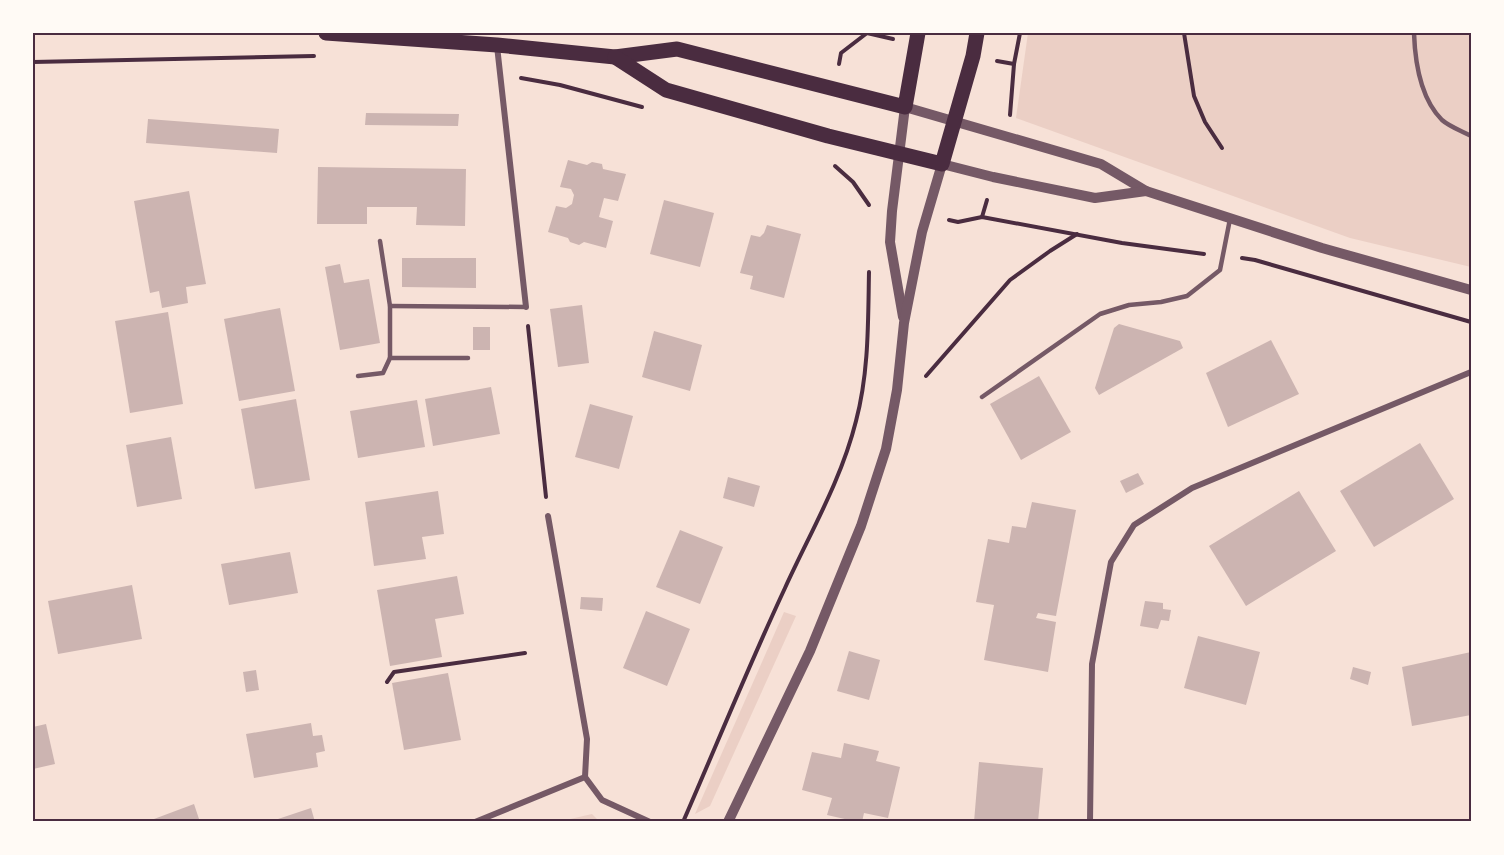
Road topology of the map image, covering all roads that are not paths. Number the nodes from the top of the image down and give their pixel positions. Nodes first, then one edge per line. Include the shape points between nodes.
1 (326, 33) edge
2 (918, 33) edge
3 (977, 33) edge
4 (1414, 33) edge
5 (497, 45) junction
6 (615, 57) junction
7 (905, 107) junction
8 (955, 120) junction
9 (1471, 136) edge
10 (900, 154) junction
11 (942, 164) junction
12 (1146, 191) junction
13 (1230, 219) junction
14 (380, 241) dead end
15 (1471, 290) edge
16 (390, 306) junction
17 (526, 307) joint
18 (904, 323) junction
19 (390, 358) junction
20 (468, 358) dead end
21 (1471, 372) edge
22 (358, 376) dead end
23 (982, 396) dead end
24 (548, 516) road end
25 (585, 777) junction
26 (475, 822) edge
27 (650, 822) edge
28 (728, 822) edge
29 (1090, 822) edge

1 - 5 main road
2 - 7 main road
3 - 8 main road
4 - 9 lane via 1415,60 1428,98 1443,120
5 - 6 main road
5 - 17 street
6 - 7 main road via 677,48
6 - 10 main road via 666,90
7 - 8 street
7 - 10 street
8 - 11 main road
8 - 12 street via 1101,165
10 - 11 main road
10 - 18 street via 890,242
11 - 12 street via 1095,198
11 - 18 street
12 - 13 street
13 - 15 street
13 - 23 lane via 1220,270 1187,296 1100,314
14 - 16 lane
16 - 17 lane
16 - 19 lane
18 - 28 street via 886,449 861,526 810,651
19 - 20 lane
19 - 22 lane via 383,373
21 - 29 street via 1192,488 1134,525 1111,562 1092,664
24 - 25 street via 588,739
25 - 26 street
25 - 27 street via 602,800

